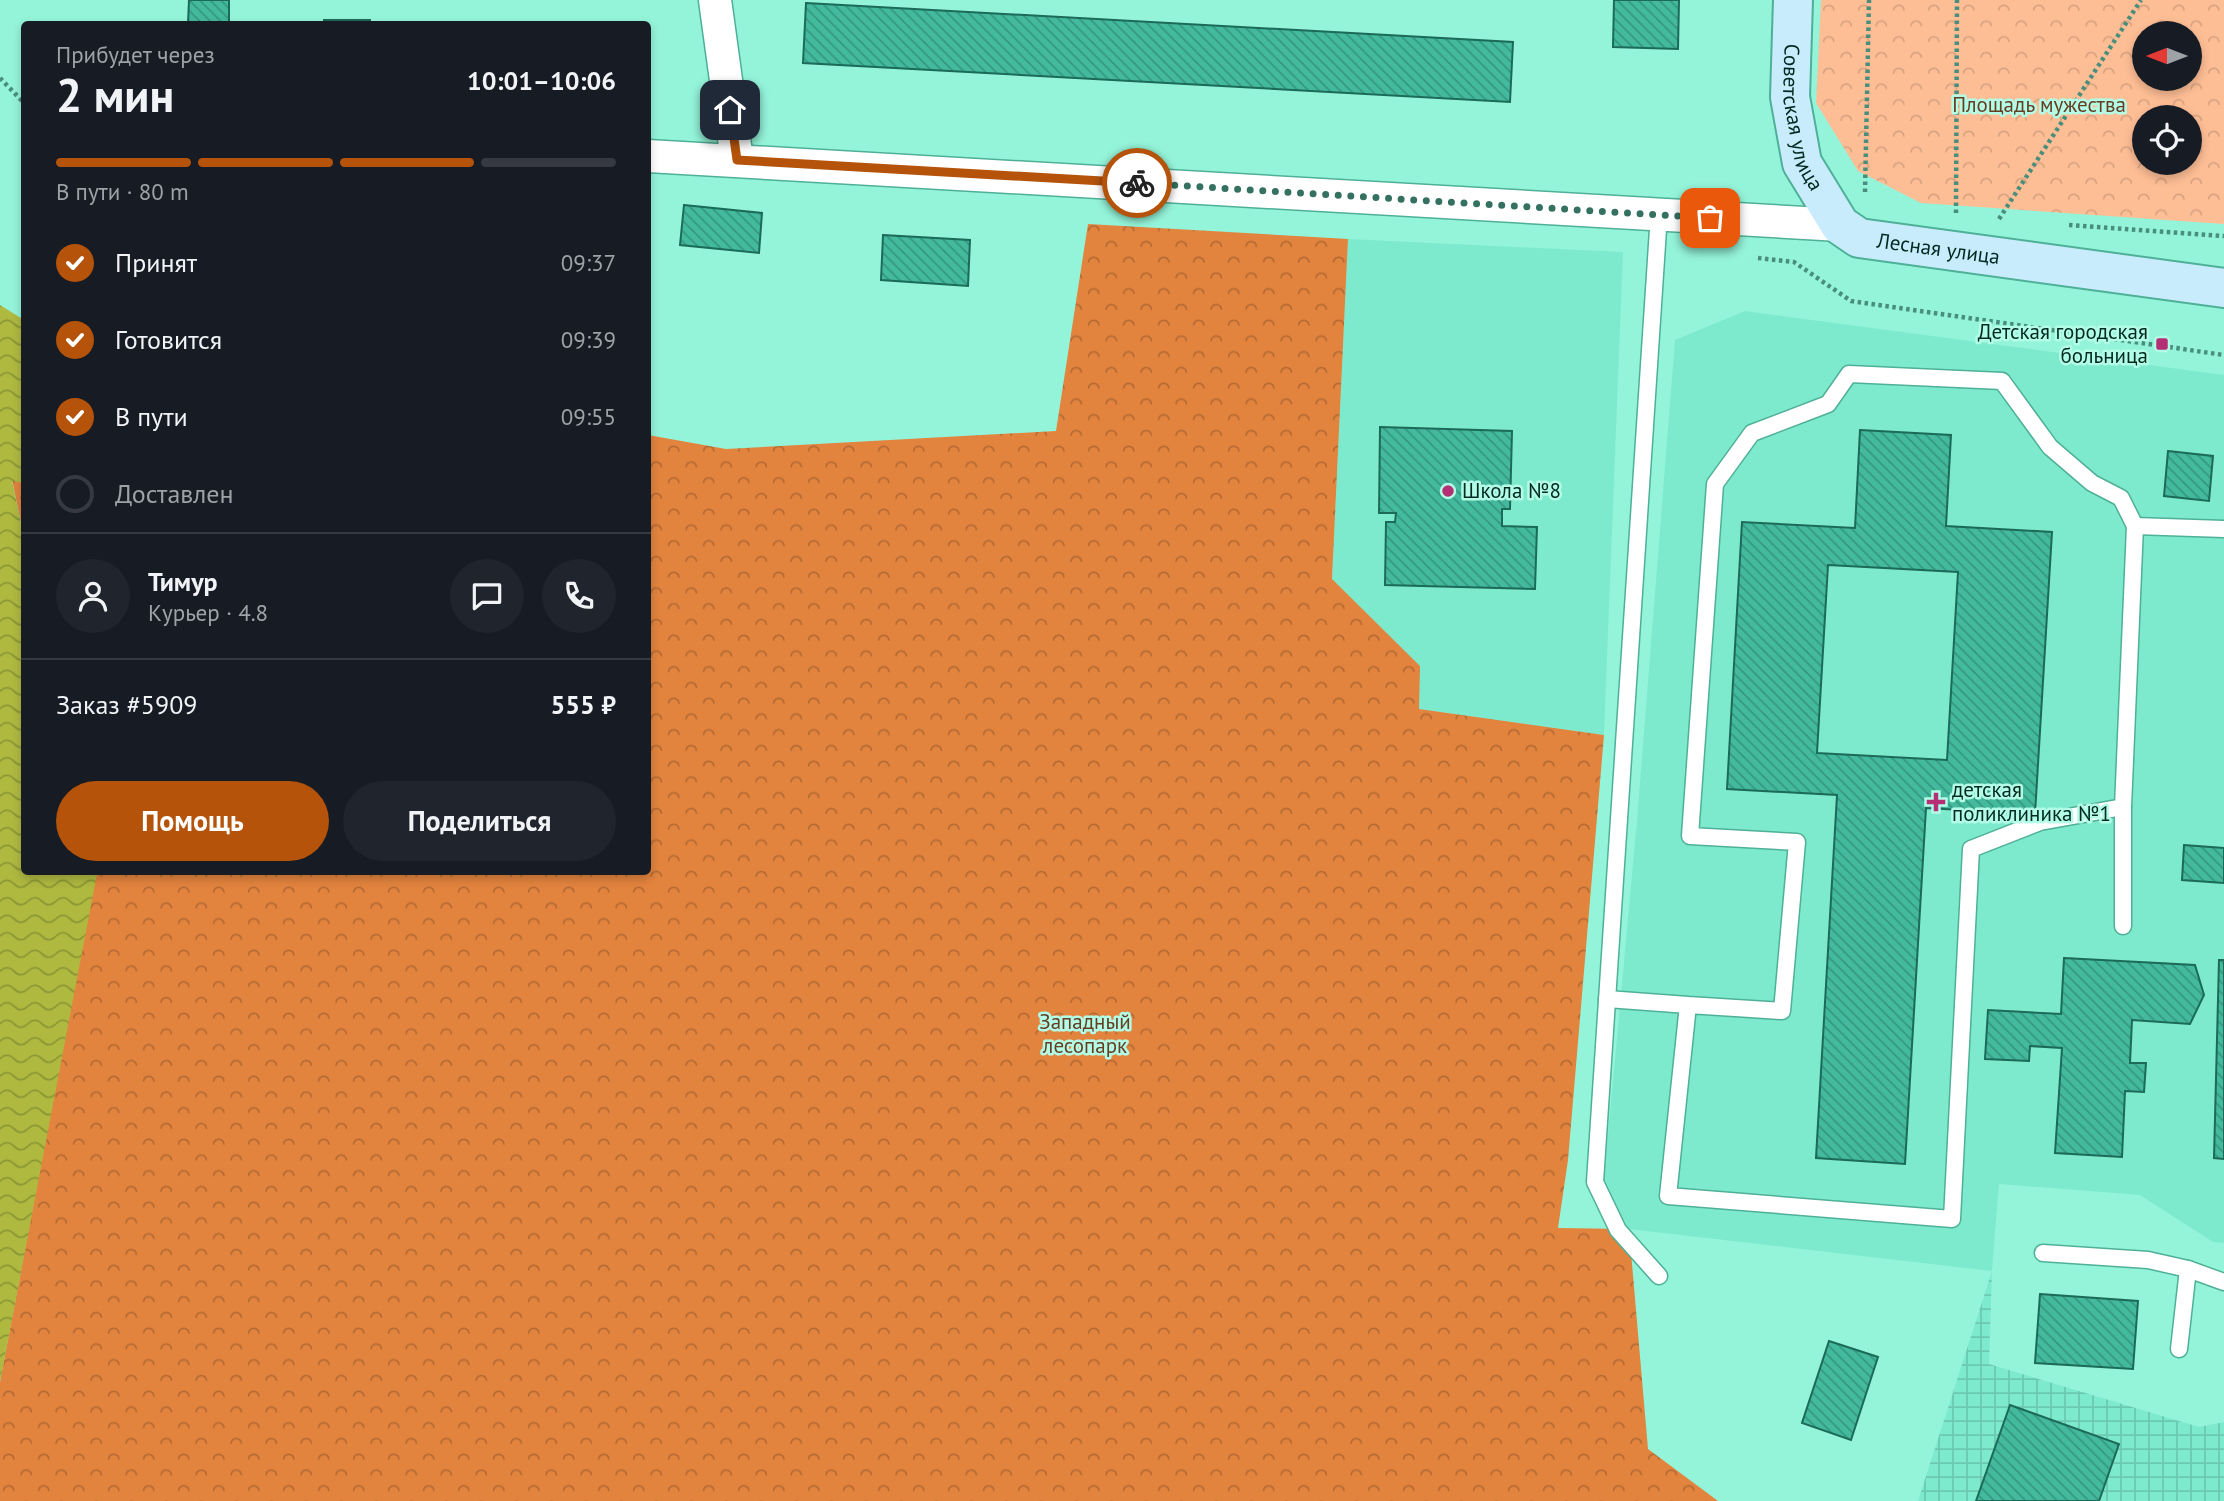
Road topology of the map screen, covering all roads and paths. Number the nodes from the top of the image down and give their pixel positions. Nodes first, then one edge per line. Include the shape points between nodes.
1 (715, 0) edge
2 (1793, 0) edge
3 (1869, 0) edge
4 (1957, 0) edge
5 (2141, 0) edge
6 (0, 78) edge
7 (21, 100) edge
8 (651, 156) edge
9 (737, 160) junction
10 (1852, 213) junction
11 (1658, 214) junction
12 (1956, 217) dead end
13 (1998, 220) dead end
14 (2224, 288) edge
15 (2135, 526) junction
16 (2224, 529) edge
17 (2123, 807) junction
18 (2123, 926) dead end
19 (1607, 999) junction
20 (1688, 1005) junction
21 (2043, 1253) dead end
22 (2188, 1269) junction
23 (1659, 1276) dead end
24 (2224, 1282) edge
25 (2179, 1349) dead end

1 - 9 street
2 - 10 main road, Советская улица via 1790,97 1802,163
3 - 10 path
4 - 12 path
5 - 13 path
6 - 7 path
8 - 9 street, Лесная улица
9 - 11 street, Лесная улица
10 - 11 street, Лесная улица
10 - 14 main road, Лесная улица via 1858,238
11 - 19 lane
15 - 16 lane
15 - 17 lane
15 - 20 lane via 2121,499 2092,483 2050,447 2002,381 1849,374 1828,404 1752,433 1715,484 1690,836 1797,842 1782,1011
17 - 18 lane
17 - 20 lane via 2040,822 1971,849 1952,1219 1668,1196
19 - 20 lane
19 - 23 lane via 1594,1182 1618,1230
21 - 22 lane via 2148,1260
22 - 24 lane
22 - 25 lane

